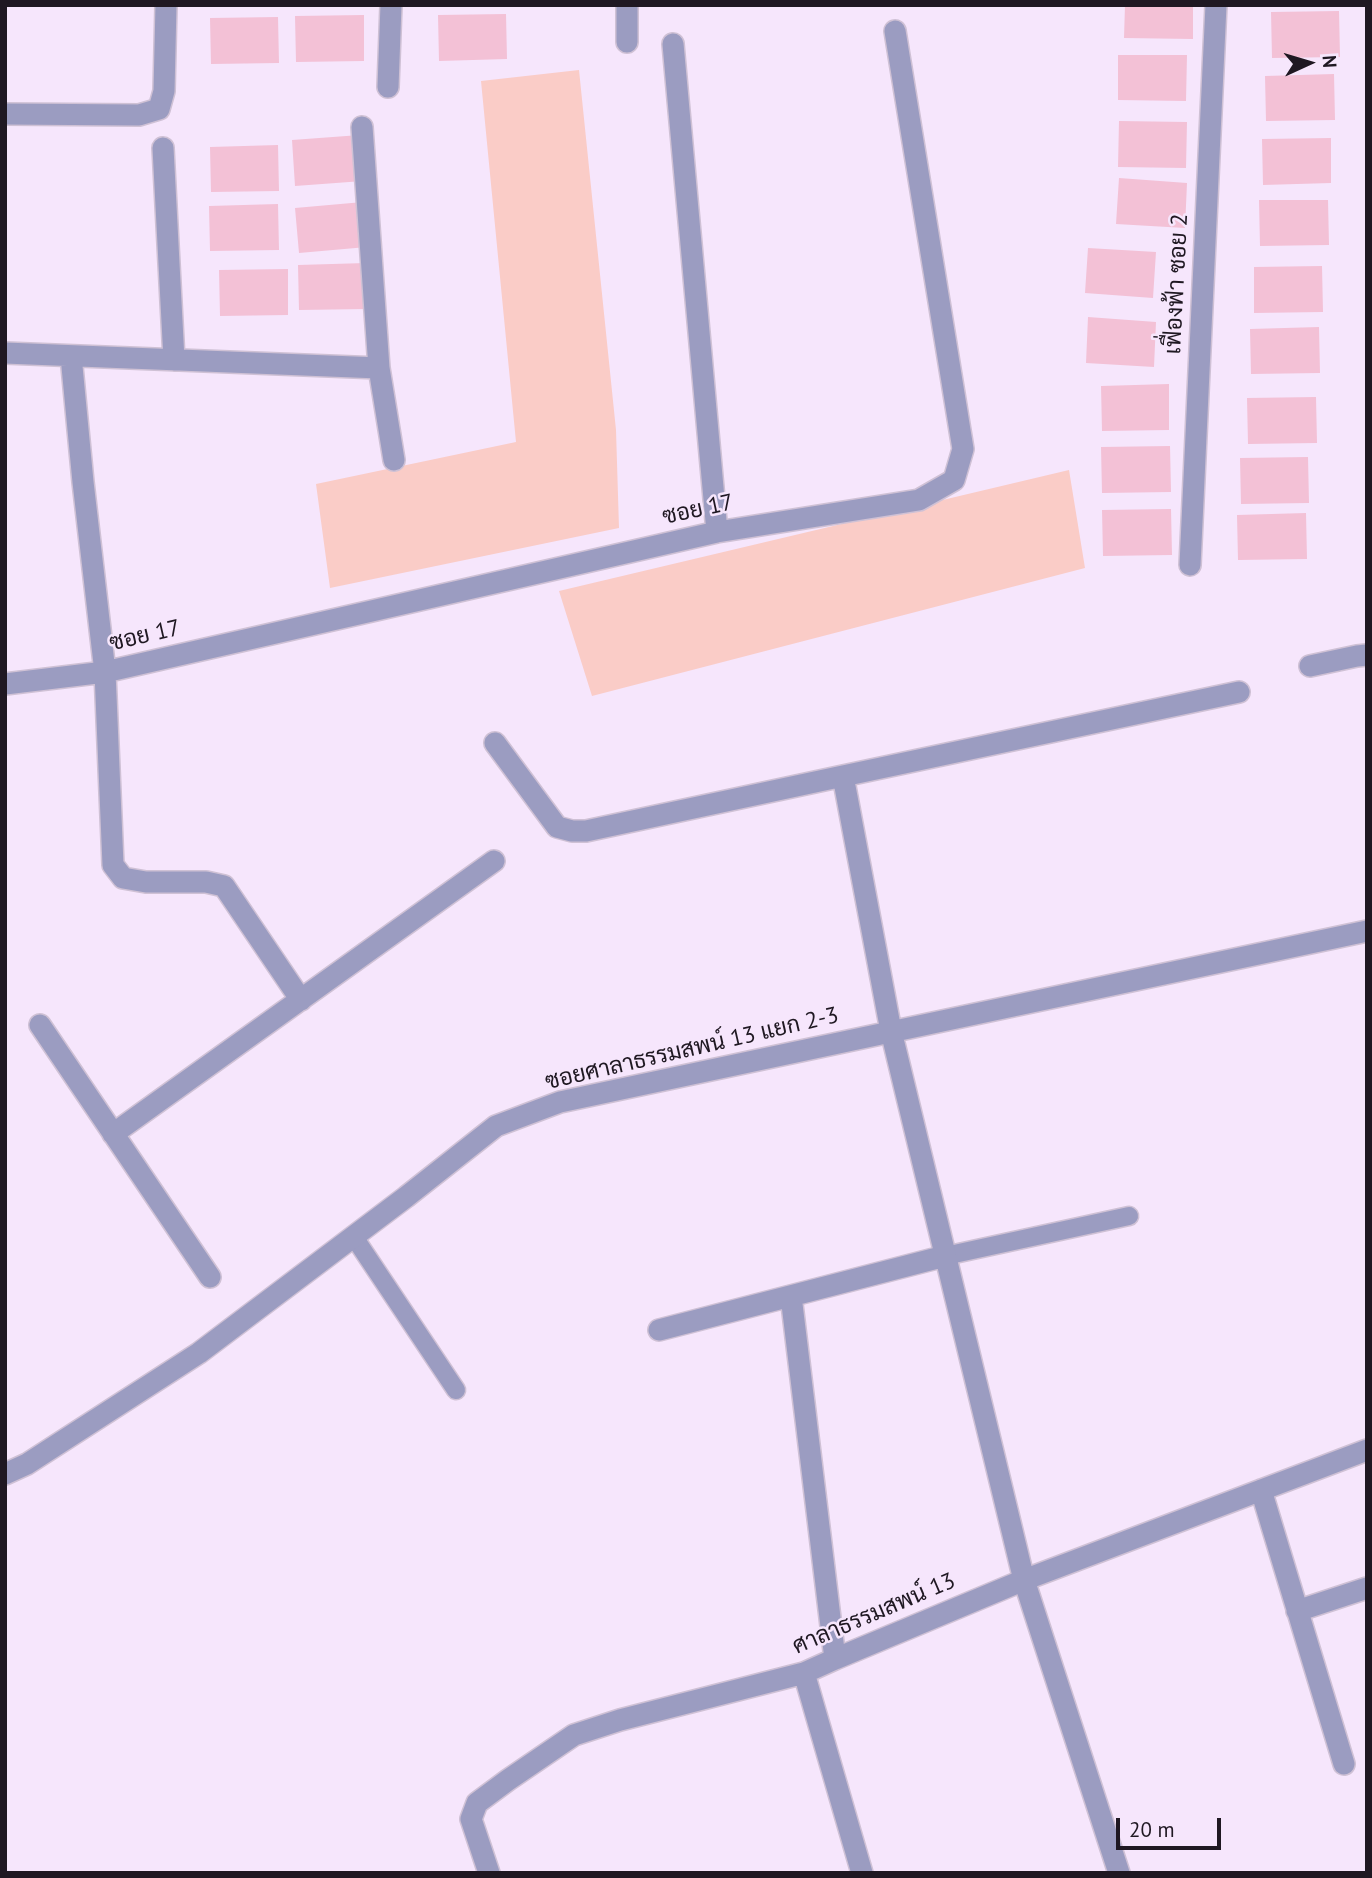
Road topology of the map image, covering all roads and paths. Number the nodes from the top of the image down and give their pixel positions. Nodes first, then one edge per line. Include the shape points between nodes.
1 (166, 5) edge
2 (391, 5) edge
3 (627, 5) edge
4 (1216, 5) edge
5 (895, 31) dead end
6 (627, 43) dead end
7 (673, 44) dead end
8 (388, 87) dead end
9 (5, 114) edge
10 (362, 127) dead end
11 (163, 148) dead end
12 (5, 353) edge
13 (71, 356) junction
14 (174, 360) junction
15 (379, 368) junction
16 (394, 460) dead end
17 (717, 532) junction
18 (1190, 565) dead end
19 (1367, 655) edge
20 (1310, 666) dead end
21 (105, 672) junction
22 (5, 684) edge
23 (1239, 692) dead end
24 (495, 743) dead end
25 (843, 776) junction
26 (494, 861) dead end
27 (1367, 931) edge
28 (301, 1000) junction
29 (40, 1025) dead end
30 (891, 1031) junction
31 (113, 1134) junction
32 (1129, 1216) dead end
33 (354, 1237) junction
34 (945, 1256) junction
35 (211, 1277) dead end
36 (791, 1296) junction
37 (659, 1330) dead end
38 (456, 1390) dead end
39 (1367, 1450) edge
40 (5, 1474) edge
41 (1261, 1490) junction
42 (1024, 1580) junction
43 (1367, 1588) edge
44 (1297, 1611) junction
45 (835, 1658) junction
46 (804, 1673) junction
47 (1343, 1764) dead end
48 (489, 1873) edge
49 (862, 1873) edge
50 (1119, 1873) edge

1 - 9 street via 164,91 159,109 139,115
2 - 8 street
3 - 6 street
4 - 18 street, เฟื่องฟ้า ซอย 2
5 - 17 street, ซอย 17 via 963,449 954,480 919,500
7 - 17 street
10 - 15 street
11 - 14 street
12 - 13 street
13 - 14 street
13 - 21 street
14 - 15 street
15 - 16 street
17 - 21 street, ซอย 17
19 - 20 street
21 - 22 street, ซอย 17
21 - 28 street via 113,865 123,878 223,886
23 - 25 street
24 - 25 street via 557,827 572,831
25 - 30 street
26 - 28 street
27 - 30 street, ซอยศาลาธรรมสพน์ 13 แยก 2-3
28 - 31 street
29 - 31 street
30 - 33 street, ซอยศาลาธรรมสพน์ 13 แยก 2-3 via 560,1102 496,1126
30 - 34 street
31 - 35 street
32 - 34 lane
33 - 38 lane
33 - 40 street, ซอยศาลาธรรมสพน์ 13 แยก 2-3 via 199,1353
34 - 36 street
34 - 42 street
36 - 37 street
36 - 45 street
39 - 41 street, ศาลาธรรมสพน์ 13
41 - 42 street, ศาลาธรรมสพน์ 13
41 - 44 street
42 - 45 street, ศาลาธรรมสพน์ 13
42 - 50 street
43 - 44 street
44 - 47 street
45 - 46 street, ศาลาธรรมสพน์ 13
46 - 48 street, ศาลาธรรมสพน์ 13 via 573,1735 478,1803 471,1819
46 - 49 street

